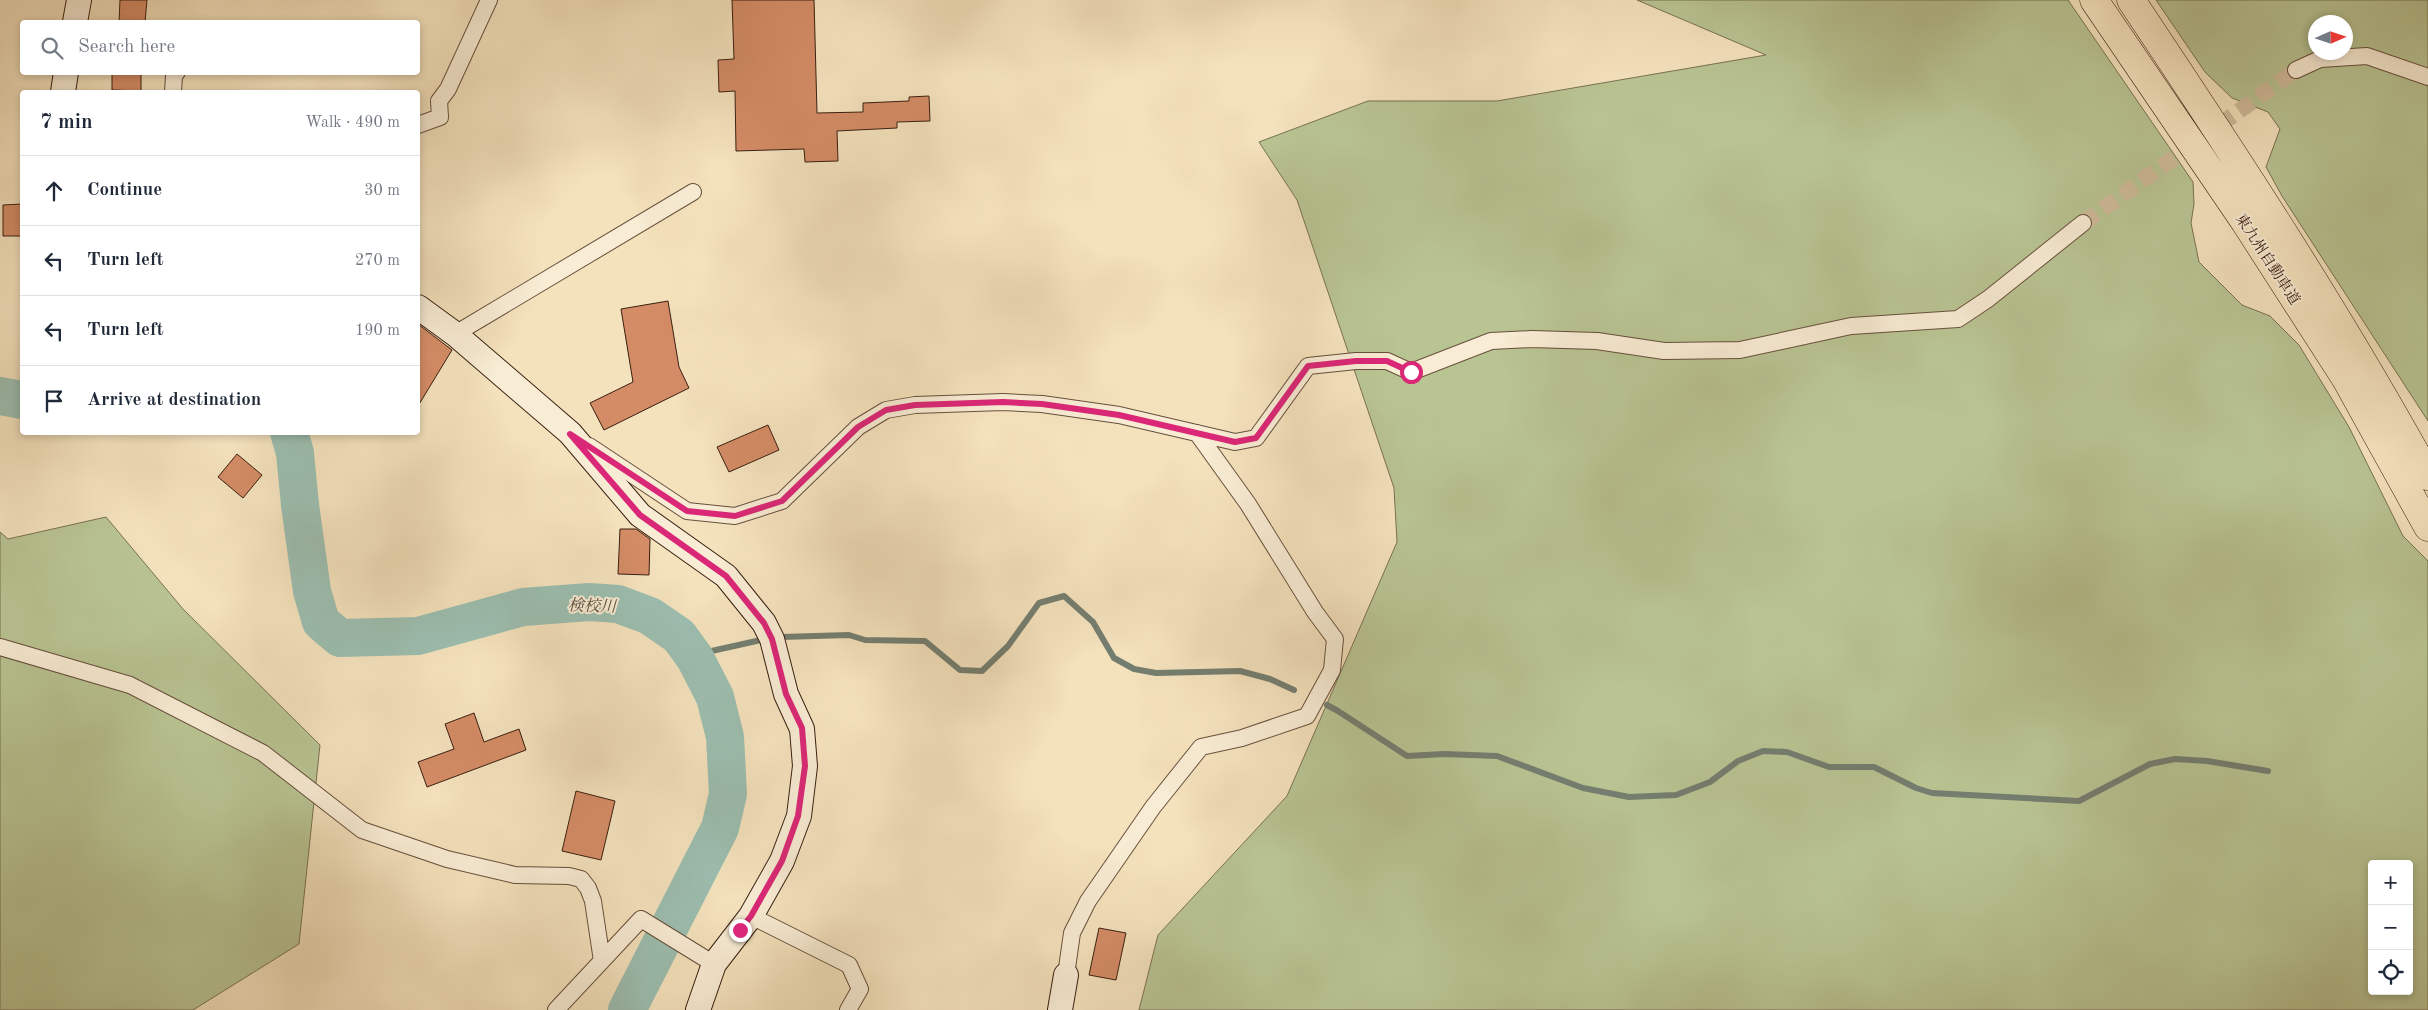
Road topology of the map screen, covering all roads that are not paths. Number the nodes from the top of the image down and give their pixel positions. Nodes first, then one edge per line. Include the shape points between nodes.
1 (79, 0) edge
2 (489, 0) edge
3 (2094, 0) edge
4 (2131, 0) edge
5 (75, 20) edge
6 (2296, 70) tunnel mouth
7 (66, 75) edge
8 (175, 75) edge
9 (2428, 77) edge
10 (63, 90) edge
11 (174, 90) edge
12 (420, 124) edge
13 (692, 192) dead end
14 (2083, 223) tunnel mouth
15 (420, 308) edge
16 (455, 334) junction
17 (1197, 433) junction
18 (570, 434) junction
19 (2428, 476) edge
20 (2428, 527) edge
21 (0, 647) edge
22 (751, 916) junction
23 (602, 961) junction
24 (714, 964) junction
25 (1066, 975) joint
26 (556, 1010) edge
27 (698, 1010) edge
28 (848, 1010) edge
29 (1060, 1010) edge

1 - 5 street
2 - 12 street via 448,89 439,101 440,117
3 - 20 highway, 東九州自動車道 via 2245,222 2346,379
4 - 19 highway, 東九州自動車道 via 2292,247 2391,408
6 - 9 street via 2320,59 2367,56
7 - 10 street
8 - 11 street
13 - 16 street
14 - 17 street via 1958,319 1851,326 1740,350 1664,352 1597,341 1532,339 1491,341 1411,372 1387,361 1308,366 1256,438 1235,442
15 - 16 street
16 - 18 street
17 - 18 street via 1119,415 1042,404 915,405 886,410 858,427 782,501 735,516 687,511
17 - 25 street via 1248,504 1335,639 1332,670 1307,716 1242,738 1201,747 1153,807 1088,901 1072,933
18 - 22 street via 640,515 726,576 764,623 772,639 786,694 802,728 805,766 798,816 782,861
21 - 23 street via 130,685 263,753 362,830 447,859 515,874 581,879 593,901
22 - 24 street
22 - 28 street via 849,965 860,989
23 - 24 street via 641,919
23 - 26 street
24 - 27 street
25 - 29 street

